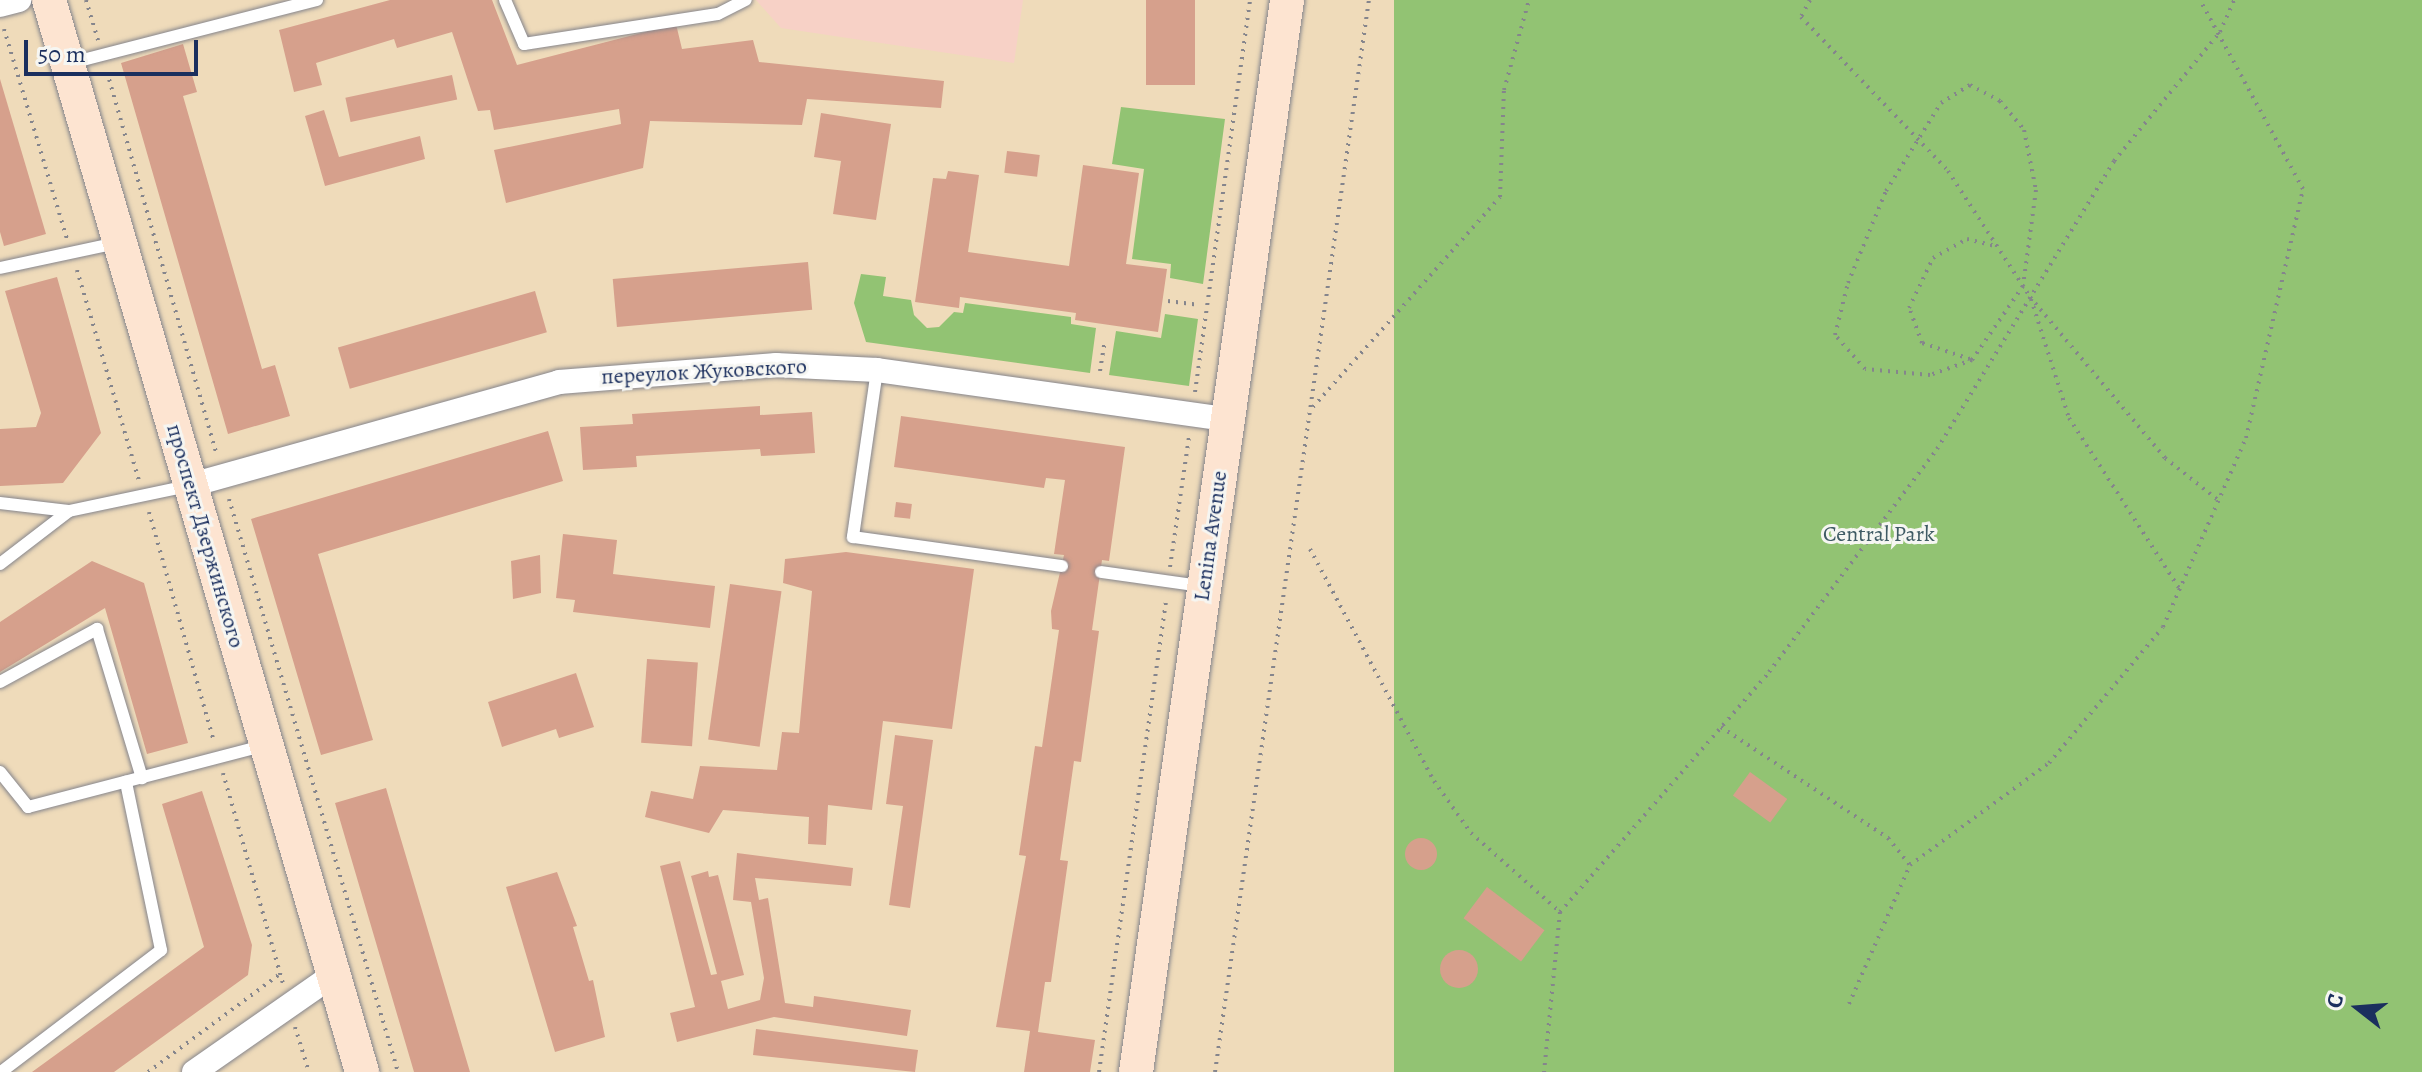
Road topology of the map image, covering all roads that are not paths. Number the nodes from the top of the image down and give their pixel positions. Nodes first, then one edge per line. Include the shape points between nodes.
1 (19, 0) edge
2 (49, 0) edge
3 (317, 0) edge
4 (505, 0) edge
5 (746, 0) edge
6 (1287, 0) edge
7 (0, 5) edge
8 (68, 64) junction
9 (120, 242) junction
10 (0, 268) edge
11 (877, 370) junction
12 (1227, 419) junction
13 (207, 481) junction
14 (0, 503) edge
15 (69, 511) junction
16 (0, 564) edge
17 (1062, 566) dead end
18 (1101, 572) dead end
19 (1204, 586) junction
20 (0, 682) edge
21 (267, 746) junction
22 (0, 772) edge
23 (142, 778) junction
24 (126, 782) junction
25 (333, 975) junction
26 (1, 1072) edge
27 (194, 1072) edge
28 (362, 1072) edge
29 (1136, 1072) edge

1 - 7 street
2 - 8 main road, проспект Дзержинского
3 - 8 lane
4 - 5 lane via 524,44 718,14
6 - 12 main road, Lenina Avenue
8 - 9 main road, проспект Дзержинского
9 - 10 lane
9 - 13 main road, проспект Дзержинского
11 - 12 street, переулок Жуковского
11 - 13 street, переулок Жуковского via 776,365 559,382
11 - 17 lane via 853,537
12 - 19 main road, Lenina Avenue
13 - 15 lane
13 - 21 main road, проспект Дзержинского
14 - 15 lane
15 - 16 lane
18 - 19 lane
19 - 29 main road, Lenina Avenue
20 - 23 lane via 97,629
21 - 23 lane
21 - 25 main road, проспект Дзержинского
22 - 24 lane via 28,807
23 - 24 lane
24 - 26 lane via 161,950
25 - 27 street
25 - 28 main road, проспект Дзержинского

